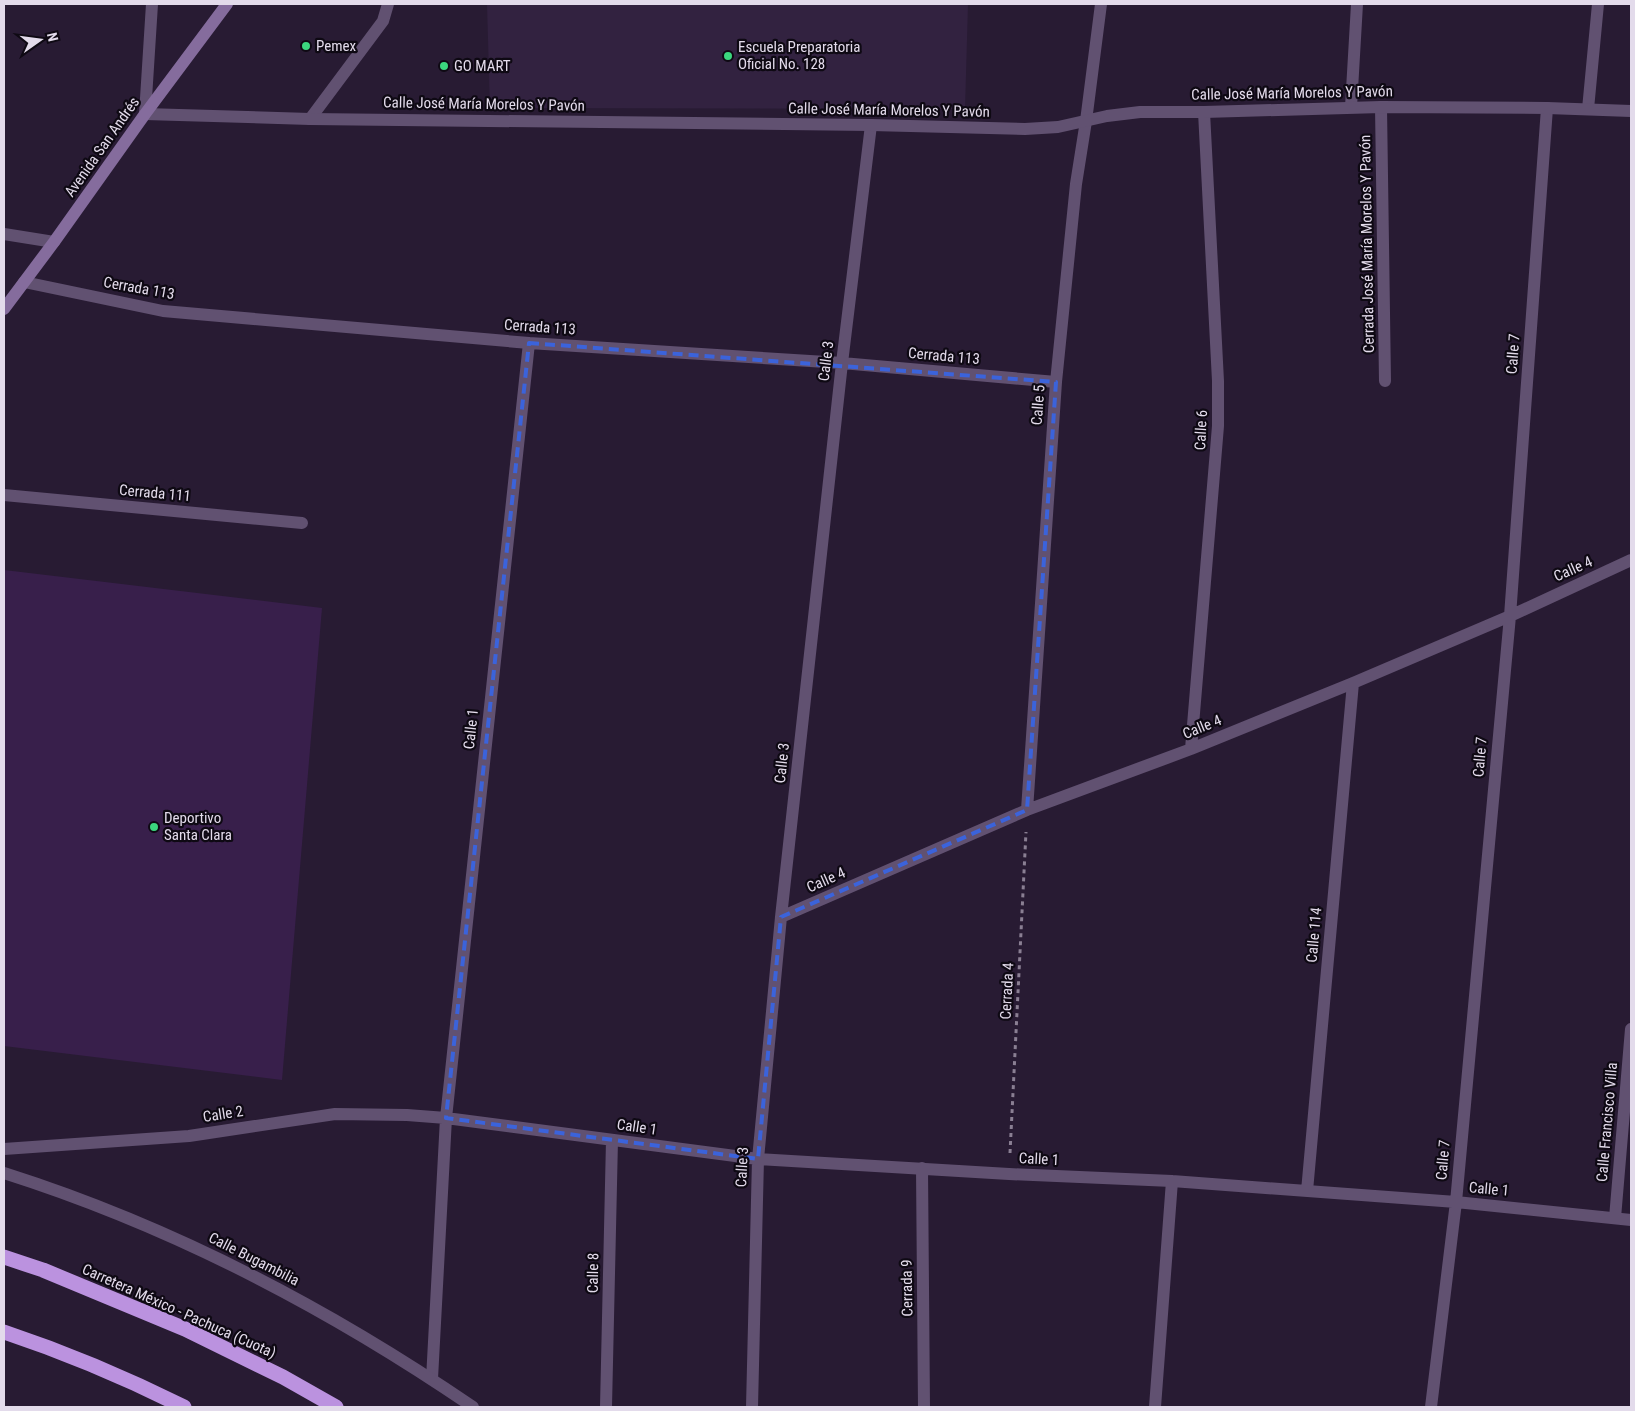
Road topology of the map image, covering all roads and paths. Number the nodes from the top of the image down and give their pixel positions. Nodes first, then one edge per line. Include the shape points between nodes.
1 (152, 4) edge
2 (227, 4) edge
3 (388, 4) edge
4 (1101, 4) edge
5 (1357, 4) edge
6 (1598, 4) edge
7 (1381, 107) junction
8 (1351, 108) junction
9 (1547, 108) junction
10 (1588, 110) junction
11 (1631, 111) edge
12 (1204, 112) junction
13 (145, 114) junction
14 (310, 119) junction
15 (1086, 122) junction
16 (871, 125) junction
17 (4, 234) edge
18 (54, 242) junction
19 (24, 282) junction
20 (4, 309) edge
21 (529, 344) junction
22 (842, 364) junction
23 (1385, 381) dead end
24 (1056, 382) junction
25 (4, 495) edge
26 (302, 523) dead end
27 (1631, 560) edge
28 (1510, 616) junction
29 (1353, 683) junction
30 (1191, 749) junction
31 (1027, 810) junction
32 (781, 917) junction
33 (1631, 1029) edge
34 (446, 1118) junction
35 (612, 1140) junction
36 (4, 1148) edge
37 (1626, 1151) edge
38 (758, 1159) junction
39 (922, 1168) junction
40 (4, 1173) edge
41 (1009, 1174) junction
42 (1172, 1181) junction
43 (1306, 1191) junction
44 (1456, 1202) junction
45 (1615, 1218) junction
46 (1631, 1220) edge
47 (4, 1257) edge
48 (4, 1332) edge
49 (432, 1379) junction
50 (184, 1407) edge
51 (336, 1407) edge
52 (473, 1407) edge
53 (606, 1407) edge
54 (752, 1407) edge
55 (924, 1407) edge
56 (1155, 1407) edge
57 (1431, 1407) edge

1 - 13 street
2 - 13 main road, Avenida San Andrés
3 - 14 street via 383,21
4 - 15 street, Calle 5
5 - 8 street
6 - 10 street
7 - 8 street, Calle José María Morelos Y Pavón
7 - 9 street, Calle José María Morelos Y Pavón
7 - 23 street, Cerrada José María Morelos Y Pavón
8 - 12 street, Calle José María Morelos Y Pavón
9 - 10 street, Calle José María Morelos Y Pavón
9 - 28 street, Calle 7
10 - 11 street, Calle José María Morelos Y Pavón
12 - 15 street, Calle José María Morelos Y Pavón via 1140,112
12 - 30 street, Calle 6 via 1218,426
13 - 14 street, Calle José María Morelos Y Pavón
13 - 18 main road, Avenida San Andrés
14 - 16 street, Calle José María Morelos Y Pavón
15 - 16 street, Calle José María Morelos Y Pavón via 1025,129
15 - 24 street, Calle 5 via 1076,184
16 - 22 street, Calle 3
17 - 18 street
18 - 19 main road, Avenida San Andrés
19 - 20 main road, Avenida San Andrés
19 - 21 street, Cerrada 113 via 163,311
21 - 22 street, Cerrada 113
21 - 34 street, Calle 1
22 - 24 street, Cerrada 113
22 - 32 street, Calle 3
24 - 31 street, Calle 5
25 - 26 street, Cerrada 111
27 - 28 street, Calle 4
28 - 29 street, Calle 4
28 - 44 street, Calle 7
29 - 30 street, Calle 4
29 - 43 street, Calle 114
30 - 31 street, Calle 4
31 - 32 street, Calle 4
31 - 41 path, Cerrada 4
32 - 38 street, Calle 3
33 - 37 street, Calle Francisco Villa
34 - 35 street, Calle 1
34 - 36 street, Calle 2 via 335,1114 189,1136
34 - 49 street, Calle 1
35 - 38 street, Calle 1
35 - 53 street, Calle 8
37 - 45 street, Calle Francisco Villa
38 - 39 street, Calle 1
38 - 54 street, Calle 3
39 - 41 street, Calle 1
39 - 55 street, Cerrada 9
40 - 49 street, Calle Bugambilia via 136,1221 253,1275
41 - 42 street, Calle 1
42 - 43 street, Calle 1
42 - 56 street
43 - 44 street, Calle 1
44 - 45 street, Calle 1
44 - 57 street, Calle 7
45 - 46 street, Calle 1
47 - 51 highway, Carretera México - Pachuca (Cuota) via 185,1329
48 - 50 highway via 96,1367
49 - 52 street, Calle Bugambilia

